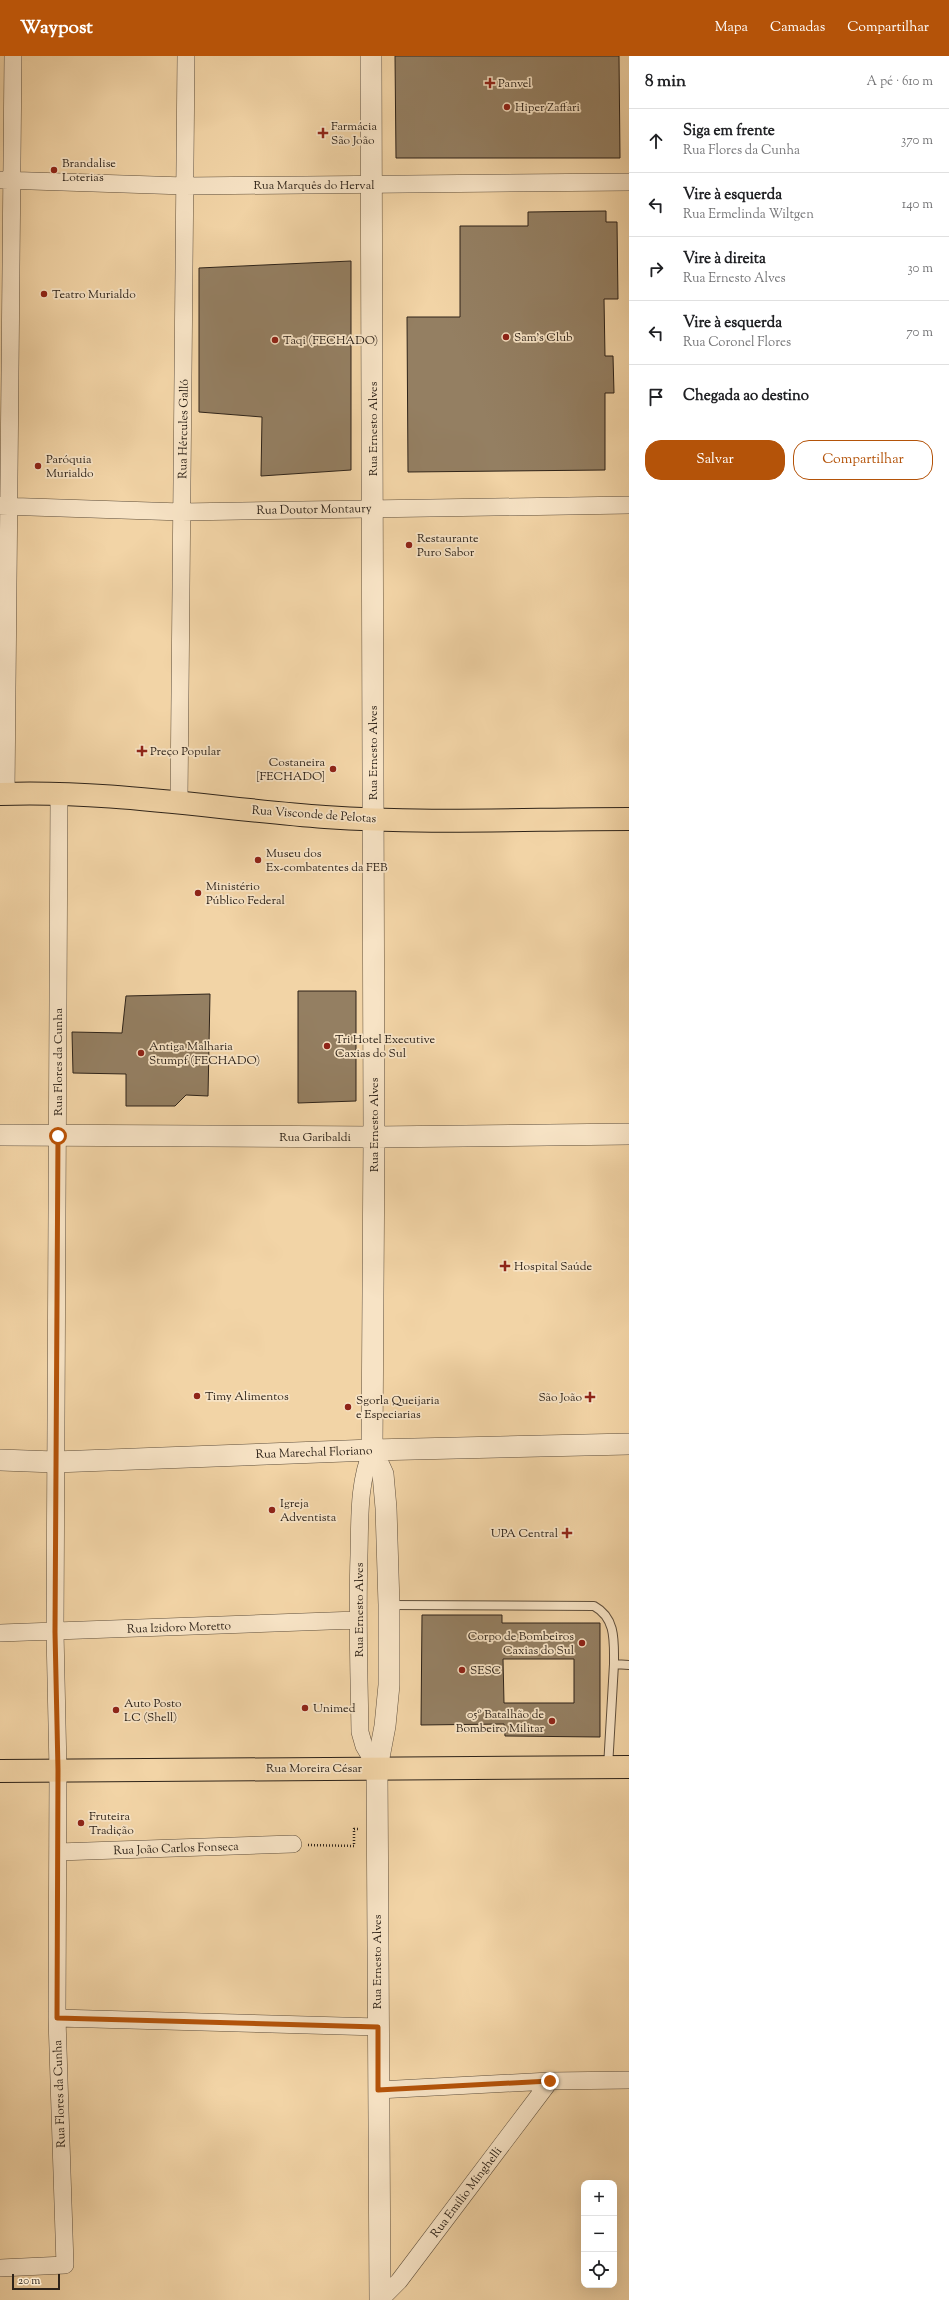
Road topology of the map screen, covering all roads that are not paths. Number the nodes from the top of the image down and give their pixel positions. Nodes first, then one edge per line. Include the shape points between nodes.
1 (13, 56) edge
2 (186, 56) edge
3 (371, 56) edge
4 (6, 180) edge
5 (629, 182) edge
6 (372, 185) junction
7 (185, 186) junction
8 (629, 505) edge
9 (4, 506) edge
10 (373, 508) junction
11 (182, 512) junction
12 (3, 794) edge
13 (58, 795) junction
14 (179, 801) junction
15 (629, 819) edge
16 (373, 820) junction
17 (629, 1134) edge
18 (0, 1135) edge
19 (58, 1136) junction
20 (374, 1137) junction
21 (629, 1444) edge
22 (372, 1450) junction
23 (0, 1460) edge
24 (55, 1462) junction
25 (389, 1605) junction
26 (357, 1620) junction
27 (55, 1632) junction
28 (0, 1633) edge
29 (614, 1664) junction
30 (629, 1665) edge
31 (619, 1767) edge
32 (377, 1768) junction
33 (0, 1770) edge
34 (58, 1770) junction
35 (293, 1844) road end
36 (58, 1852) junction
37 (57, 2018) junction
38 (378, 2027) junction
39 (629, 2080) edge
40 (550, 2081) junction
41 (378, 2090) junction
42 (0, 2268) edge
43 (380, 2300) edge

1 - 4 street
2 - 7 street, Rua Hércules Galló
3 - 6 street, Rua Ernesto Alves
4 - 7 street, Rua Marquês do Herval
4 - 9 street
5 - 6 street, Rua Marquês do Herval
6 - 7 street, Rua Marquês do Herval
6 - 10 street, Rua Ernesto Alves
7 - 11 street, Rua Hércules Galló
8 - 10 street, Rua Doutor Montaury
9 - 11 street, Rua Doutor Montaury
9 - 12 street
10 - 11 street, Rua Doutor Montaury
10 - 16 street, Rua Ernesto Alves
11 - 14 street, Rua Hércules Galló
12 - 13 main road, Rua Visconde de Pelotas
13 - 14 main road, Rua Visconde de Pelotas
13 - 19 street, Rua Flores da Cunha
14 - 16 main road, Rua Visconde de Pelotas
15 - 16 main road, Rua Visconde de Pelotas
16 - 20 street, Rua Ernesto Alves
17 - 20 street, Rua Garibaldi
18 - 19 street, Rua Garibaldi
19 - 20 street, Rua Garibaldi
19 - 24 street, Rua Flores da Cunha
20 - 22 street, Rua Ernesto Alves
21 - 22 street, Rua Marechal Floriano
22 - 24 street, Rua Marechal Floriano
22 - 25 street, Rua Ernesto Alves via 382,1474 385,1494
22 - 26 street, Rua Ernesto Alves via 366,1465 361,1492
23 - 24 street, Rua Marechal Floriano
24 - 27 street, Rua Flores da Cunha
25 - 29 lane via 594,1606 604,1611 610,1621
25 - 32 street, Rua Ernesto Alves via 389,1685
26 - 27 street, Rua Izidoro Moretto
26 - 32 street, Rua Ernesto Alves via 360,1732 364,1746
27 - 28 street, Rua Izidoro Moretto
27 - 34 street, Rua Flores da Cunha
29 - 30 lane
29 - 31 lane
31 - 32 main road, Rua Moreira César
32 - 34 main road, Rua Moreira César
32 - 38 street, Rua Ernesto Alves
33 - 34 main road, Rua Moreira César
34 - 36 street, Rua Flores da Cunha
35 - 36 street, Rua João Carlos Fonseca
36 - 37 street, Rua Flores da Cunha
37 - 38 street
37 - 42 street, Rua Flores da Cunha via 64,2265
38 - 41 street, Rua Ernesto Alves
39 - 40 street
40 - 41 street
40 - 43 street, Rua Emílio Minghelli via 399,2281
41 - 43 street, Rua Ernesto Alves

